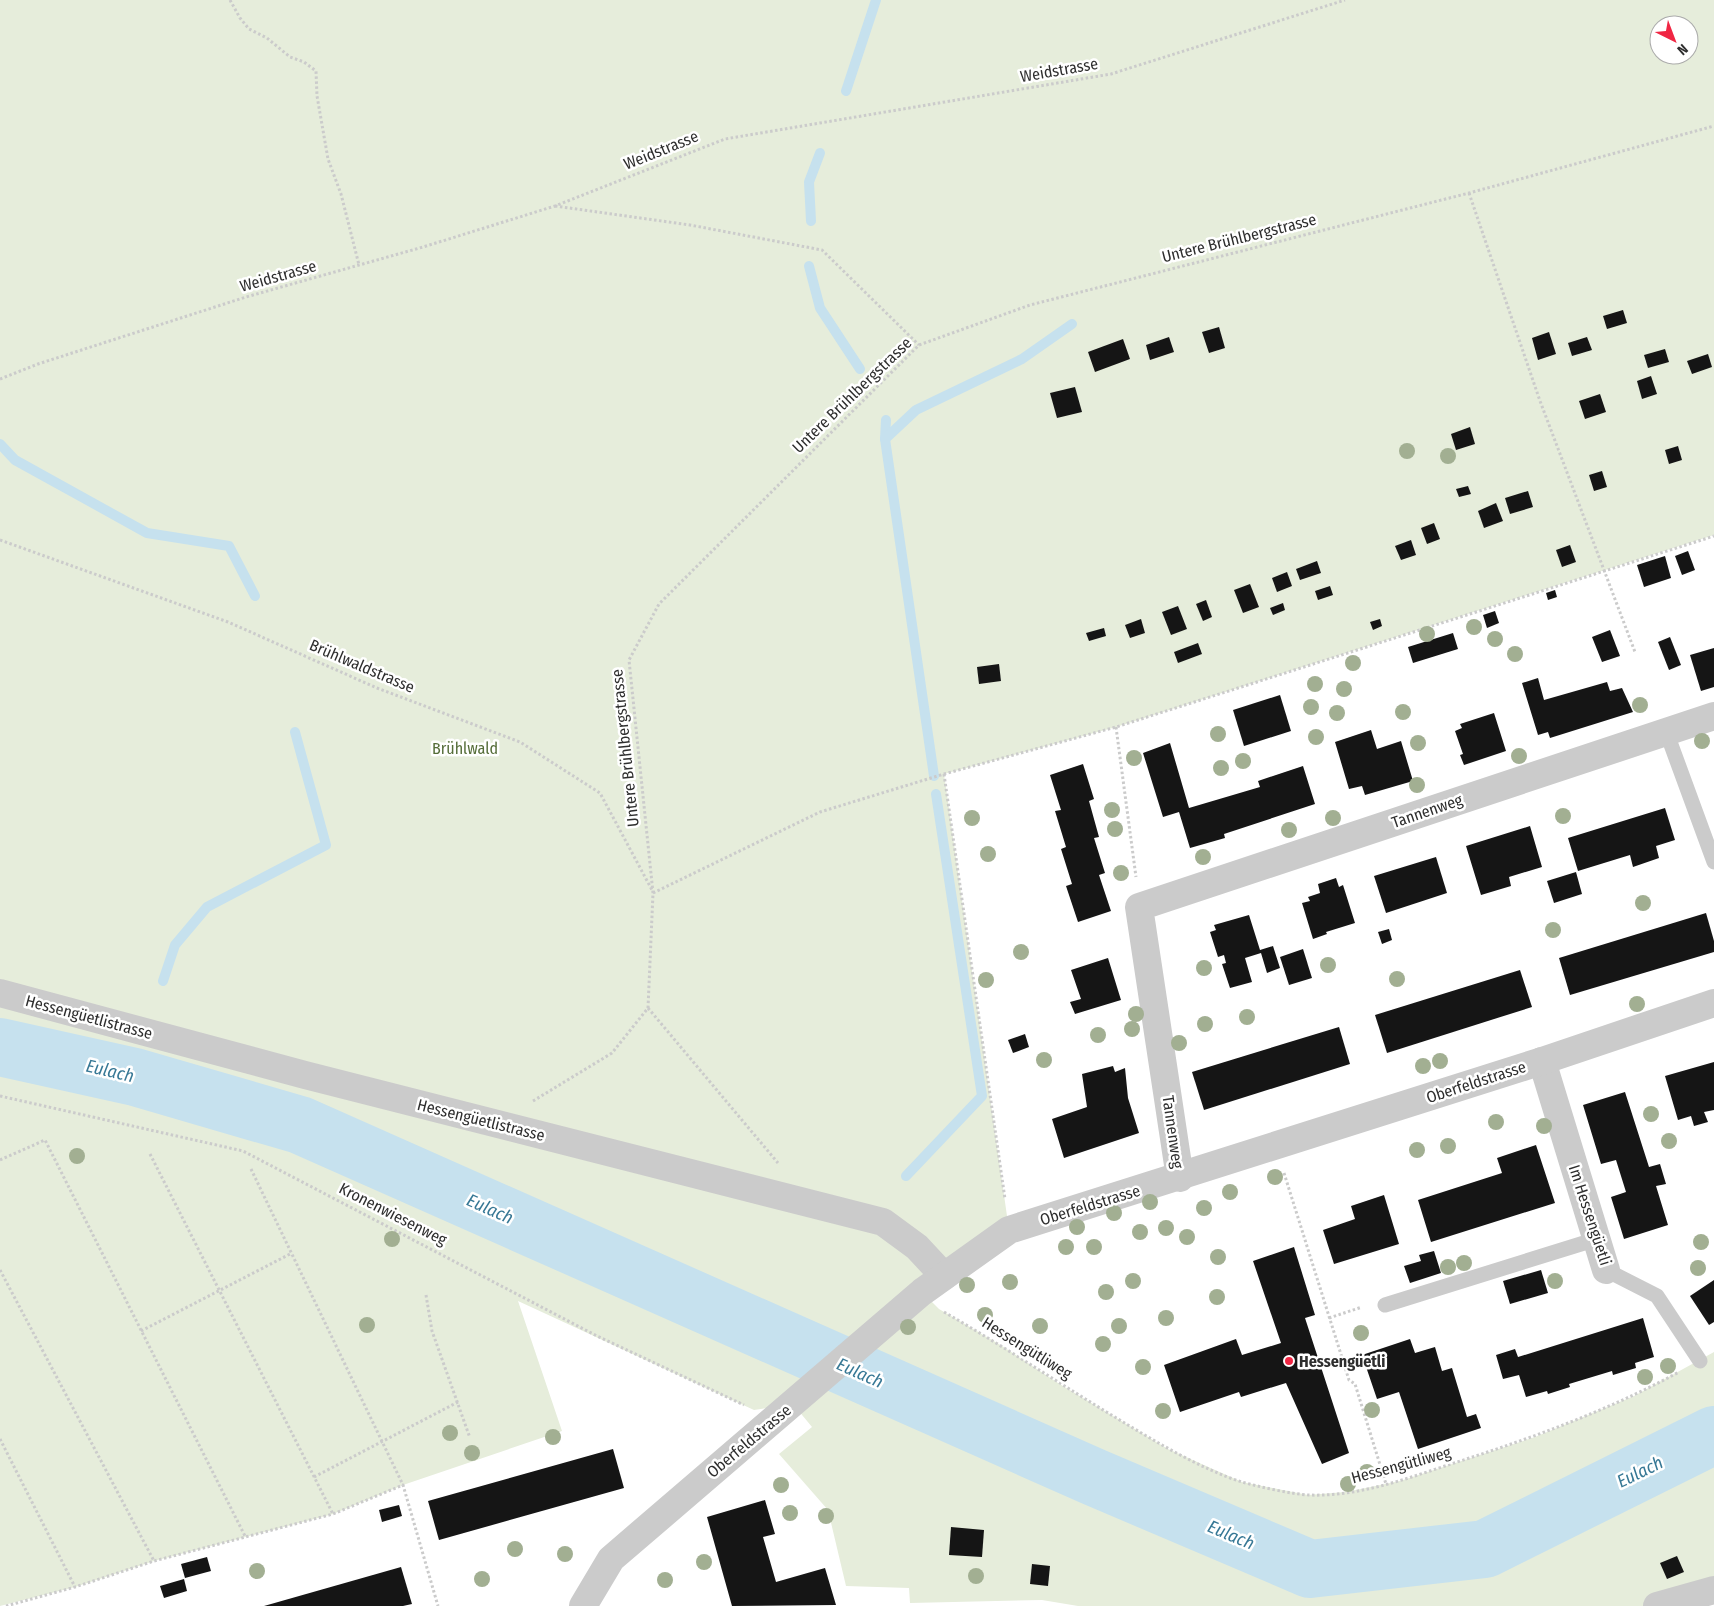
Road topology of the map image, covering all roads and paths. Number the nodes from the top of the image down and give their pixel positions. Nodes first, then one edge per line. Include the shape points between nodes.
1 (230, 0) edge
2 (1345, 0) edge
3 (1714, 126) edge
4 (1470, 193) junction
5 (555, 206) junction
6 (359, 265) junction
7 (919, 345) junction
8 (0, 379) edge
9 (1714, 536) edge
10 (0, 540) edge
11 (1603, 572) junction
12 (1635, 652) dead end
13 (1714, 716) edge
14 (1116, 727) junction
15 (1666, 731) junction
16 (944, 774) junction
17 (1714, 862) edge
18 (653, 893) junction
19 (1140, 908) junction
20 (0, 993) edge
21 (1714, 1003) edge
22 (648, 1008) junction
23 (1542, 1061) junction
24 (0, 1096) edge
25 (497, 1124) junction
26 (150, 1154) dead end
27 (0, 1160) edge
28 (1281, 1166) dead end
29 (251, 1168) dead end
30 (1180, 1178) junction
31 (801, 1200) junction
32 (1009, 1230) junction
33 (1597, 1239) junction
34 (292, 1253) junction
35 (0, 1270) edge
36 (1606, 1270) joint
37 (944, 1276) junction
38 (220, 1290) junction
39 (426, 1295) dead end
40 (1385, 1305) dead end
41 (938, 1309) dead end
42 (1355, 1309) dead end
43 (1329, 1318) junction
44 (141, 1331) junction
45 (1700, 1361) joint
46 (458, 1402) junction
47 (745, 1406) dead end
48 (470, 1438) dead end
49 (0, 1440) edge
50 (382, 1440) junction
51 (314, 1477) junction
52 (1386, 1484) junction
53 (403, 1485) junction
54 (333, 1514) junction
55 (245, 1536) junction
56 (154, 1561) junction
57 (75, 1587) junction
58 (1714, 1590) edge
59 (6, 1606) edge
60 (438, 1606) edge
61 (583, 1606) edge
62 (1657, 1606) edge

1 - 6 path via 250,28 316,71 328,159 341,194
2 - 5 path, Weidstrasse via 1111,74 725,138
3 - 4 path, Untere Brühlbergstrasse
4 - 7 path, Untere Brühlbergstrasse via 1030,305
4 - 11 path via 1540,401
5 - 6 path, Weidstrasse
5 - 7 path via 690,225 822,250
6 - 8 path, Weidstrasse via 199,312
7 - 18 path, Untere Brühlbergstrasse via 659,604 629,660
9 - 11 path
10 - 18 path, Brühlwaldstrasse via 228,622 378,688 520,742 600,793
11 - 12 path
11 - 14 path
13 - 15 street, Tannenweg
14 - 16 path
14 - 19 path
15 - 17 lane
15 - 19 street, Tannenweg
16 - 18 path via 820,812
16 - 32 path
18 - 22 path, Untere Brühlbergstrasse
19 - 30 street, Tannenweg
20 - 25 street, Hessengüetlistrasse
21 - 23 street, Oberfeldstrasse
22 - 25 path via 612,1053
22 - 31 path via 785,1171
23 - 30 street, Oberfeldstrasse
23 - 33 street, Im Hessengüetli
24 - 47 path, Kronenwiesenweg via 243,1151 597,1336
25 - 31 street, Hessengüetlistrasse
26 - 38 path
27 - 44 path via 45,1140
28 - 43 path
29 - 34 path
30 - 32 street, Oberfeldstrasse
31 - 37 street, Hessengüetlistrasse via 883,1222 917,1246
32 - 37 street, Oberfeldstrasse
33 - 36 street, Im Hessengüetli
33 - 40 lane
34 - 38 path
34 - 50 path
35 - 56 path
36 - 45 lane, Im Hessengüetli via 1657,1296
37 - 61 street, Oberfeldstrasse via 885,1322 611,1559
38 - 44 path
38 - 51 path
39 - 46 path via 432,1331
41 - 52 path, Hessengütliweg via 1168,1449 1242,1482 1308,1495
42 - 43 path
43 - 52 path via 1349,1380 1355,1384
44 - 55 path
45 - 52 path, Hessengütliweg via 1634,1396 1535,1437
46 - 48 path
46 - 50 path
49 - 57 path
50 - 51 path
50 - 53 path
51 - 54 path
53 - 54 path
53 - 60 path
54 - 55 path
55 - 56 path
56 - 57 path
57 - 59 path
58 - 62 street

